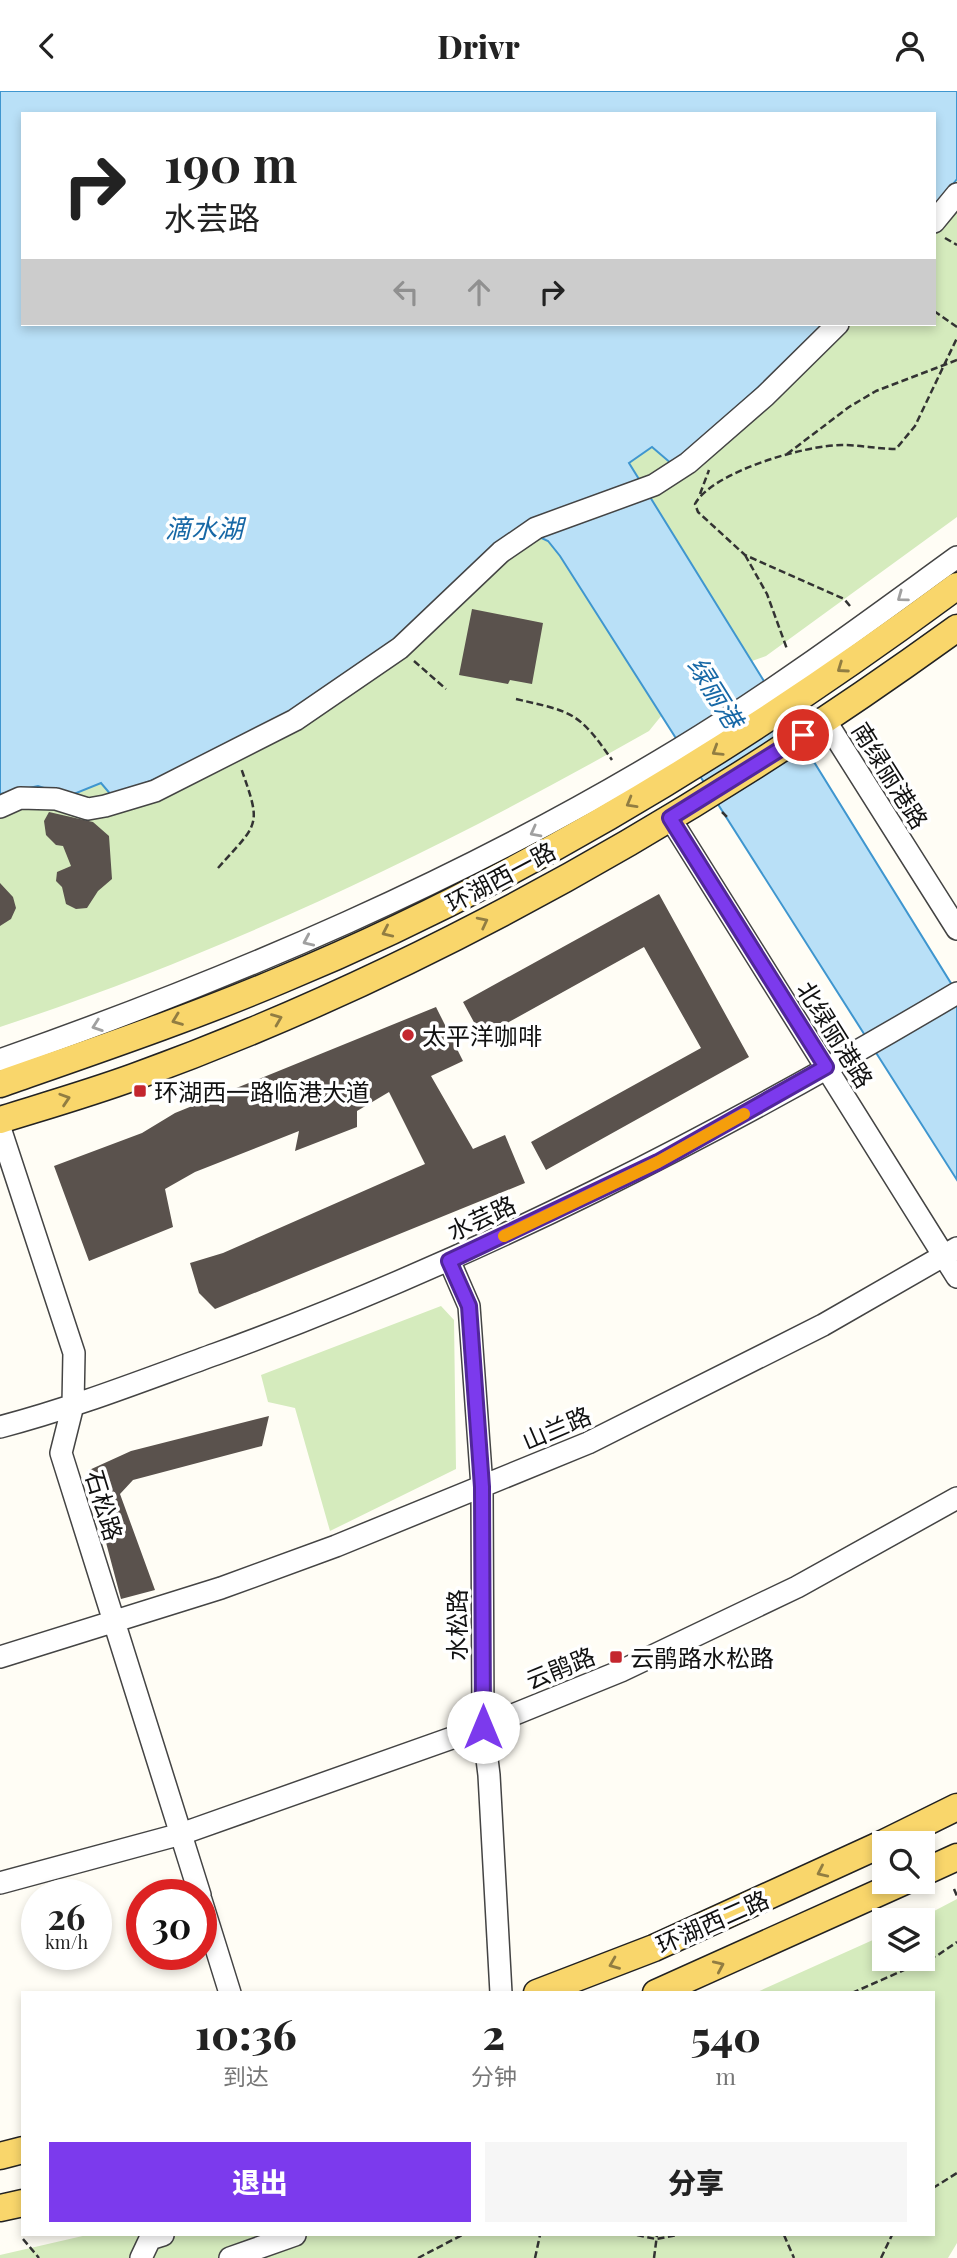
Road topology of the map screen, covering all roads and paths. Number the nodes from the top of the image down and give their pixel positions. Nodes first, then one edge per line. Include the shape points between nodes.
1 (957, 194) edge
2 (936, 228) edge
3 (957, 245) edge
4 (936, 312) edge
5 (836, 326) edge
6 (957, 327) edge
7 (957, 338) edge
8 (957, 359) edge
9 (945, 367) junction
10 (785, 455) junction
11 (746, 555) junction
12 (957, 557) edge
13 (957, 586) edge
14 (850, 606) dead end
15 (957, 628) edge
16 (400, 648) junction
17 (787, 649) dead end
18 (446, 689) dead end
19 (780, 697) junction
20 (516, 699) dead end
21 (825, 720) junction
22 (235, 753) junction
23 (684, 759) junction
24 (612, 760) dead end
25 (0, 807) edge
26 (670, 818) junction
27 (218, 868) dead end
28 (957, 929) edge
29 (957, 993) edge
30 (0, 1060) edge
31 (826, 1067) junction
32 (0, 1084) edge
33 (0, 1120) edge
34 (0, 1128) edge
35 (950, 1252) edge
36 (449, 1261) junction
37 (957, 1277) edge
38 (73, 1405) junction
39 (0, 1427) edge
40 (482, 1487) junction
41 (957, 1498) edge
42 (115, 1623) junction
43 (0, 1657) edge
44 (483, 1727) junction
45 (957, 1807) edge
46 (908, 1831) edge
47 (181, 1834) junction
48 (872, 1848) edge
49 (957, 1857) edge
50 (935, 1867) edge
51 (195, 1879) edge
52 (0, 1883) edge
53 (954, 1889) dead end
54 (876, 1894) edge
55 (957, 1896) edge
56 (957, 1942) edge
57 (217, 1950) edge
58 (229, 1991) edge
59 (501, 1991) edge
60 (542, 1991) edge
61 (660, 1991) edge
62 (857, 1991) edge
63 (21, 2151) edge
64 (0, 2156) edge
65 (957, 2173) edge
66 (935, 2187) edge
67 (21, 2203) edge
68 (0, 2208) edge
69 (160, 2236) edge
70 (292, 2236) edge
71 (459, 2236) edge
72 (540, 2236) edge
73 (784, 2236) edge
74 (892, 2236) edge
75 (657, 2237) edge
76 (23, 2239) dead end
77 (39, 2258) edge
78 (141, 2258) edge
79 (230, 2258) edge
80 (418, 2258) edge
81 (535, 2258) edge
82 (654, 2258) edge
83 (794, 2258) edge
84 (881, 2258) edge

1 - 2 street
2 - 3 path
4 - 6 path
5 - 16 street via 697,455 654,485 536,528 501,552
7 - 9 path
8 - 9 path
9 - 10 path via 876,391
9 - 10 path via 915,425 896,449 842,445
10 - 11 path via 752,465 700,493 695,504 698,512
11 - 14 path via 844,599
11 - 17 path
12 -> 19 street
13 -> 19 main road, 环湖西一路
15 - 21 main road, 环湖西一路
16 - 18 path
16 - 22 street via 305,714
19 -> 23 main road, 环湖西一路
20 - 24 path via 568,711 592,731
21 - 26 main road, 环湖西一路
21 - 28 street, 南绿丽港路
22 - 25 street via 155,791 105,806 89,809 56,799 20,798
22 - 27 path via 255,809 252,831
23 -> 30 street via 413,894 274,956
23 -> 32 main road, 环湖西一路 via 552,849 429,913 282,980
26 - 31 street, 北绿丽港路
33 -> 26 main road, 环湖西一路 via 135,1077 298,1010 537,894
29 - 31 street, 水芸路
31 - 35 street, 北绿丽港路
31 - 36 street, 水芸路 via 658,1162
34 - 38 street, 石松路 via 74,1353
35 - 37 street, 北绿丽港路
35 - 40 street, 山兰路 via 705,1387
36 - 38 street, 水芸路 via 274,1333
36 - 40 street, 水松路 via 469,1306
38 - 39 street, 水芸路
38 - 42 street, 石松路 via 61,1453
40 - 42 street, 山兰路 via 336,1546
40 - 44 street, 水松路
41 - 44 street, 云鹃路 via 785,1592 621,1671
42 - 43 street, 山兰路
42 - 47 street, 石松路
44 - 47 street, 云鹃路
44 - 59 street, 水松路
45 - 46 main road, 环湖西二路
47 - 51 street, 石松路
47 - 52 street, 云鹃路
48 -> 60 main road, 环湖西二路 via 654,1948
49 - 50 main road
53 - 55 path
61 -> 54 main road, 环湖西二路
56 - 62 path
57 - 58 street, 石松路
63 - 64 main road
65 - 66 path
67 - 68 main road
69 - 78 street via 150,2239
70 - 79 street
71 - 80 path
72 - 81 path
73 - 83 path
74 - 84 path
75 - 82 path
76 - 77 path

